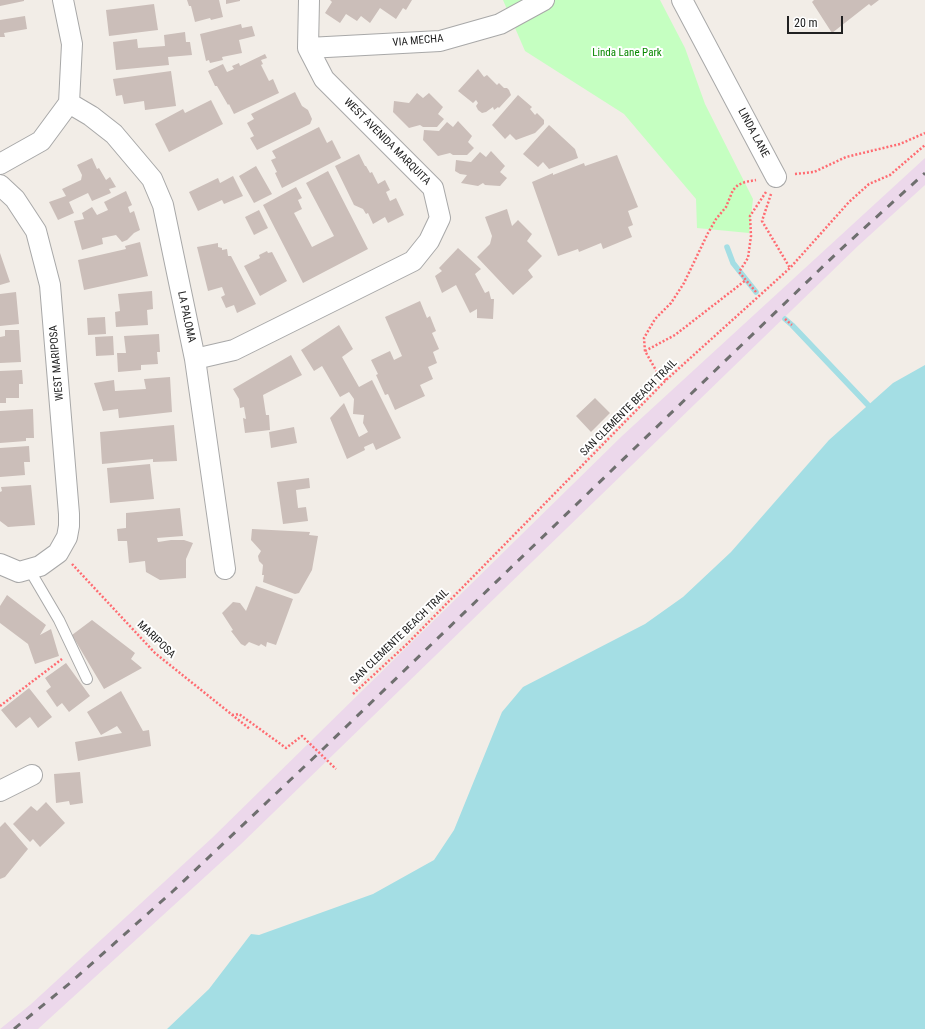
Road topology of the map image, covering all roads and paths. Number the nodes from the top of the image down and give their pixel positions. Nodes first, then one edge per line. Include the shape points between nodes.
1 (63, 0) edge
2 (309, 0) edge
3 (544, 0) edge
4 (682, 0) edge
5 (308, 48) junction
6 (69, 103) junction
7 (925, 133) edge
8 (925, 145) edge
9 (0, 164) edge
10 (776, 177) junction
11 (0, 185) edge
12 (790, 268) junction
13 (746, 280) junction
14 (756, 292) dead end
15 (785, 319) dead end
16 (792, 325) dead end
17 (646, 351) junction
18 (194, 358) junction
19 (666, 380) junction
20 (58, 554) junction
21 (0, 564) edge
22 (29, 569) junction
23 (224, 569) dead end
24 (64, 658) dead end
25 (87, 679) dead end
26 (353, 694) dead end
27 (0, 706) edge
28 (232, 715) junction
29 (250, 729) dead end
30 (336, 769) dead end
31 (32, 775) dead end
32 (0, 791) edge

1 - 6 street via 72,44
2 - 5 street, WEST AVENIDA MARQUITA
3 - 5 street, VIA MECHA via 500,24 440,41
4 - 10 street, LINDA LANE
5 - 18 street, WEST AVENIDA MARQUITA via 324,79 433,188 440,218 429,241 414,261 234,350
6 - 9 street via 41,141
6 - 18 street, LA PALOMA via 114,134 152,179 163,205
7 - 10 path via 900,144 846,157 814,172
8 - 12 path, SAN CLEMENTE BEACH TRAIL via 890,174 869,184 849,202
10 - 12 path via 762,221
10 - 13 path via 750,216 748,258 739,272
10 - 17 path via 745,182 733,190 672,303 655,319 644,338
11 - 20 street, WEST MARIPOSA via 15,199 36,231 50,285 69,514 67,537
12 - 19 path, SAN CLEMENTE BEACH TRAIL
13 - 14 path
13 - 17 path via 676,335
15 - 16 path
17 - 19 path via 657,372
18 - 23 street, LA PALOMA
19 - 26 path, SAN CLEMENTE BEACH TRAIL via 407,644
20 - 22 street via 40,566
20 - 28 path, MARIPOSA via 72,564 155,654
21 - 22 street via 19,572
22 - 25 lane via 59,620
24 - 27 path
28 - 29 path, MARIPOSA
28 - 30 path via 239,714 286,748 302,736
31 - 32 street

